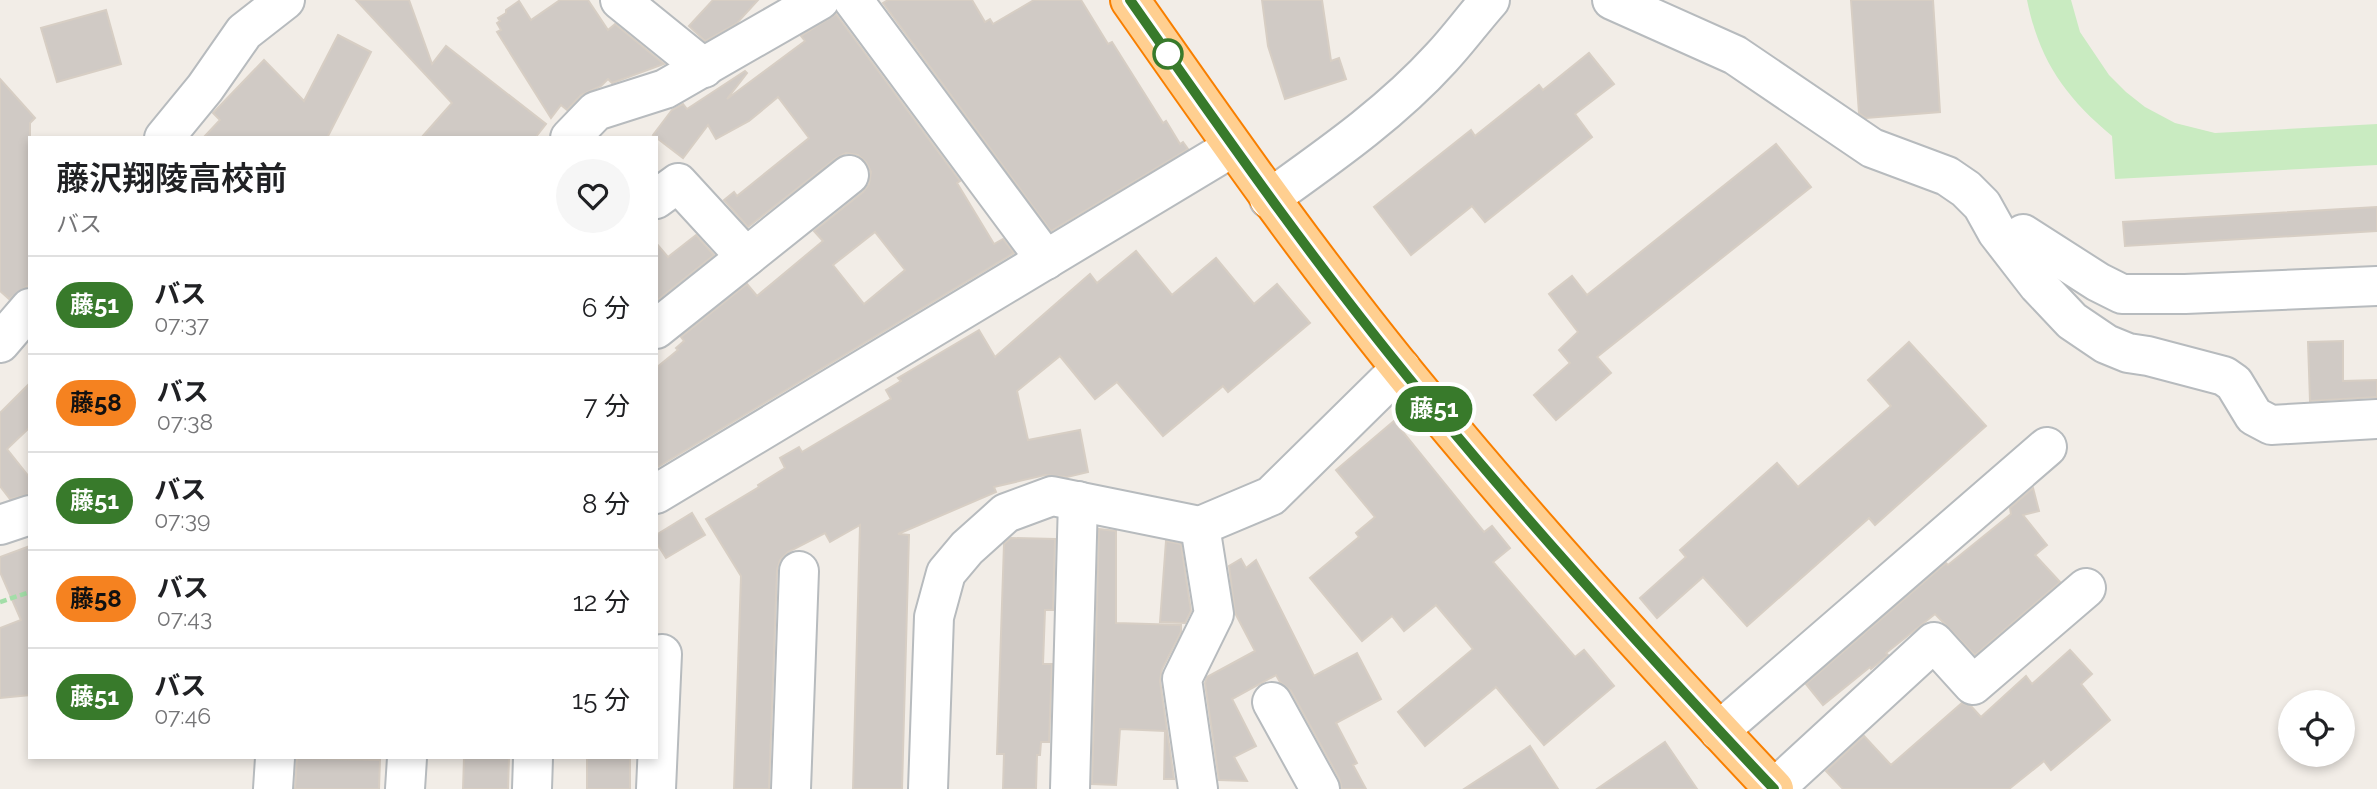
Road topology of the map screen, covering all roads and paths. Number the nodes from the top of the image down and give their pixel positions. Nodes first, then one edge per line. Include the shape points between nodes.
1 (285, 0) edge
2 (620, 0) edge
3 (820, 0) edge
4 (853, 0) edge
5 (1130, 0) edge
6 (1490, 0) edge
7 (1612, 0) edge
8 (704, 68) junction
9 (166, 136) edge
10 (572, 136) edge
11 (1233, 147) junction
12 (849, 176) dead end
13 (658, 198) edge
14 (1269, 199) junction
15 (2022, 234) dead end
16 (746, 257) junction
17 (1046, 260) junction
18 (2377, 286) edge
19 (658, 327) edge
20 (1401, 368) junction
21 (2377, 419) edge
22 (2047, 447) dead end
23 (658, 493) edge
24 (1078, 501) junction
25 (28, 516) edge
26 (0, 525) edge
27 (1200, 526) junction
28 (799, 571) dead end
29 (2086, 588) dead end
30 (28, 593) edge
31 (0, 602) edge
32 (662, 653) dead end
33 (1272, 702) dead end
34 (1719, 731) junction
35 (658, 744) edge
36 (275, 759) edge
37 (408, 759) edge
38 (533, 759) edge
39 (657, 759) edge
40 (273, 789) edge
41 (405, 789) edge
42 (532, 789) edge
43 (656, 789) edge
44 (791, 789) edge
45 (928, 789) edge
46 (1069, 789) edge
47 (1198, 789) edge
48 (1320, 789) edge
49 (1774, 789) edge

1 - 9 street via 244,32
2 - 8 street
3 - 8 street
4 - 17 street
5 - 11 highway
6 - 14 street via 1440,60 1401,96
7 - 21 street via 1735,55 1872,148 1947,176 1966,189 2038,285 2072,321 2106,344 2128,354 2224,376 2234,383 2254,416 2271,425
8 - 10 street via 665,89 596,111
11 - 14 highway
11 - 17 street
12 - 16 street
13 - 16 street via 678,183
14 - 20 highway
15 - 18 street via 2122,294
16 - 19 street
17 - 23 street
20 - 27 street via 1271,496
20 - 34 highway via 1601,603
22 - 34 street
24 - 27 street
24 - 45 street via 1052,496 1006,513 946,573 934,617
24 - 46 street
25 - 26 street
27 - 47 street via 1214,614 1182,679
28 - 44 street
29 - 49 street via 1973,685 1934,642
30 - 31 path
32 - 35 street
33 - 48 street
34 - 49 highway
36 - 40 street
37 - 41 street
38 - 42 street
39 - 43 street

